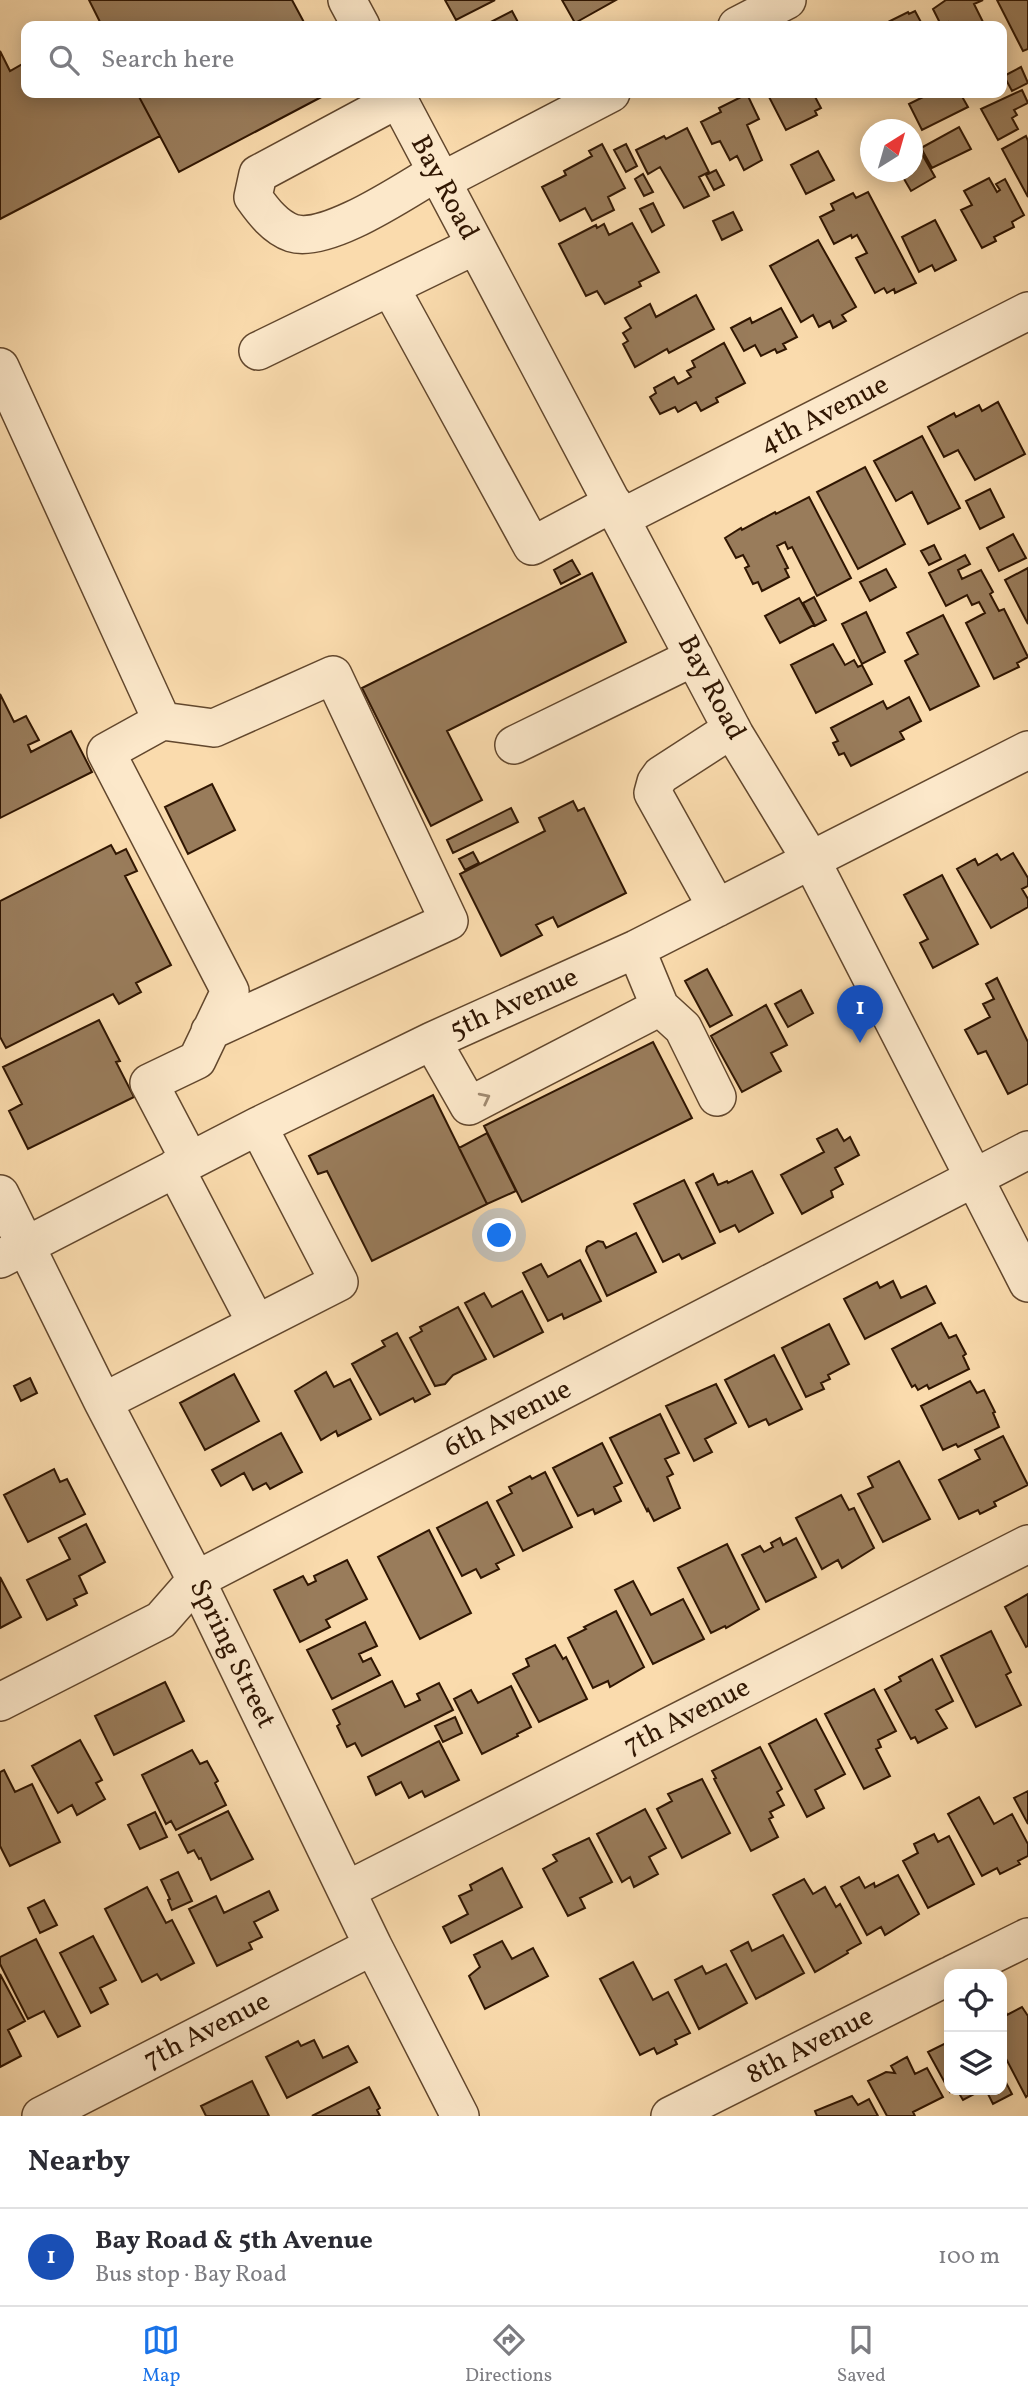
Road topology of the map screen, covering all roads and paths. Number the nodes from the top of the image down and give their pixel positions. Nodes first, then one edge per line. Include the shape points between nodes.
1 (347, 0) edge
2 (787, 0) edge
3 (358, 21) edge
4 (747, 21) edge
5 (392, 98) edge
6 (397, 98) edge
7 (601, 98) edge
8 (438, 178) junction
9 (474, 246) junction
10 (390, 287) junction
11 (1028, 311) edge
12 (258, 351) dead end
13 (0, 367) edge
14 (617, 511) junction
15 (694, 657) junction
16 (162, 722) junction
17 (732, 729) junction
18 (514, 746) dead end
19 (1028, 750) edge
20 (811, 860) junction
21 (717, 908) junction
22 (636, 949) junction
23 (660, 1007) junction
24 (210, 1031) junction
25 (432, 1041) junction
26 (717, 1097) dead end
27 (258, 1126) junction
28 (1028, 1150) edge
29 (183, 1165) junction
30 (973, 1178) junction
31 (0, 1194) edge
32 (13, 1252) edge
33 (1028, 1283) edge
34 (256, 1324) junction
35 (103, 1402) junction
36 (1028, 1544) edge
37 (196, 1580) junction
38 (0, 1702) edge
39 (347, 1890) junction
40 (1028, 1937) edge
41 (373, 1946) junction
42 (963, 1969) edge
43 (944, 1979) edge
44 (41, 2116) edge
45 (460, 2116) edge
46 (670, 2116) edge

1 - 3 street
2 - 4 street
5 - 8 street via 258,174 253,197 266,216 291,233 311,236 344,225
6 - 8 street, Bay Road
7 - 8 street
8 - 9 street, Bay Road
9 - 10 street
9 - 14 street, Bay Road
10 - 12 street
10 - 14 street, 4th Avenue via 532,546
11 - 14 street, 4th Avenue
13 - 16 street
14 - 15 street, Bay Road
15 - 17 street, Bay Road
15 - 18 street
16 - 24 street via 106,752 230,991
16 - 24 street via 214,728 333,675 449,921
17 - 20 street, Bay Road
17 - 21 street via 661,775 653,793
19 - 20 street, 5th Avenue
20 - 21 street, 5th Avenue
20 - 30 street, Bay Road
21 - 22 street, 5th Avenue
22 - 23 street
22 - 25 street, 5th Avenue
25 -> 23 street via 469,1106
23 - 26 street via 683,1028
24 - 29 street via 197,1059 149,1083
25 - 27 street, 5th Avenue
27 - 29 street, 5th Avenue
27 - 34 street via 339,1282
28 - 30 street, 6th Avenue
29 - 32 street, 5th Avenue
29 - 34 street
30 - 33 street, Bay Road
30 - 37 street, 6th Avenue
31 - 32 street, Spring Street
32 - 35 street, Spring Street
34 - 35 street
35 - 37 street, Spring Street
36 - 39 street, 7th Avenue
37 - 38 street, 6th Avenue via 161,1620
37 - 39 street, Spring Street
39 - 41 street, Spring Street
40 - 42 street, 8th Avenue
41 - 44 street, 7th Avenue
41 - 45 street, Spring Street
43 - 46 street, 8th Avenue

